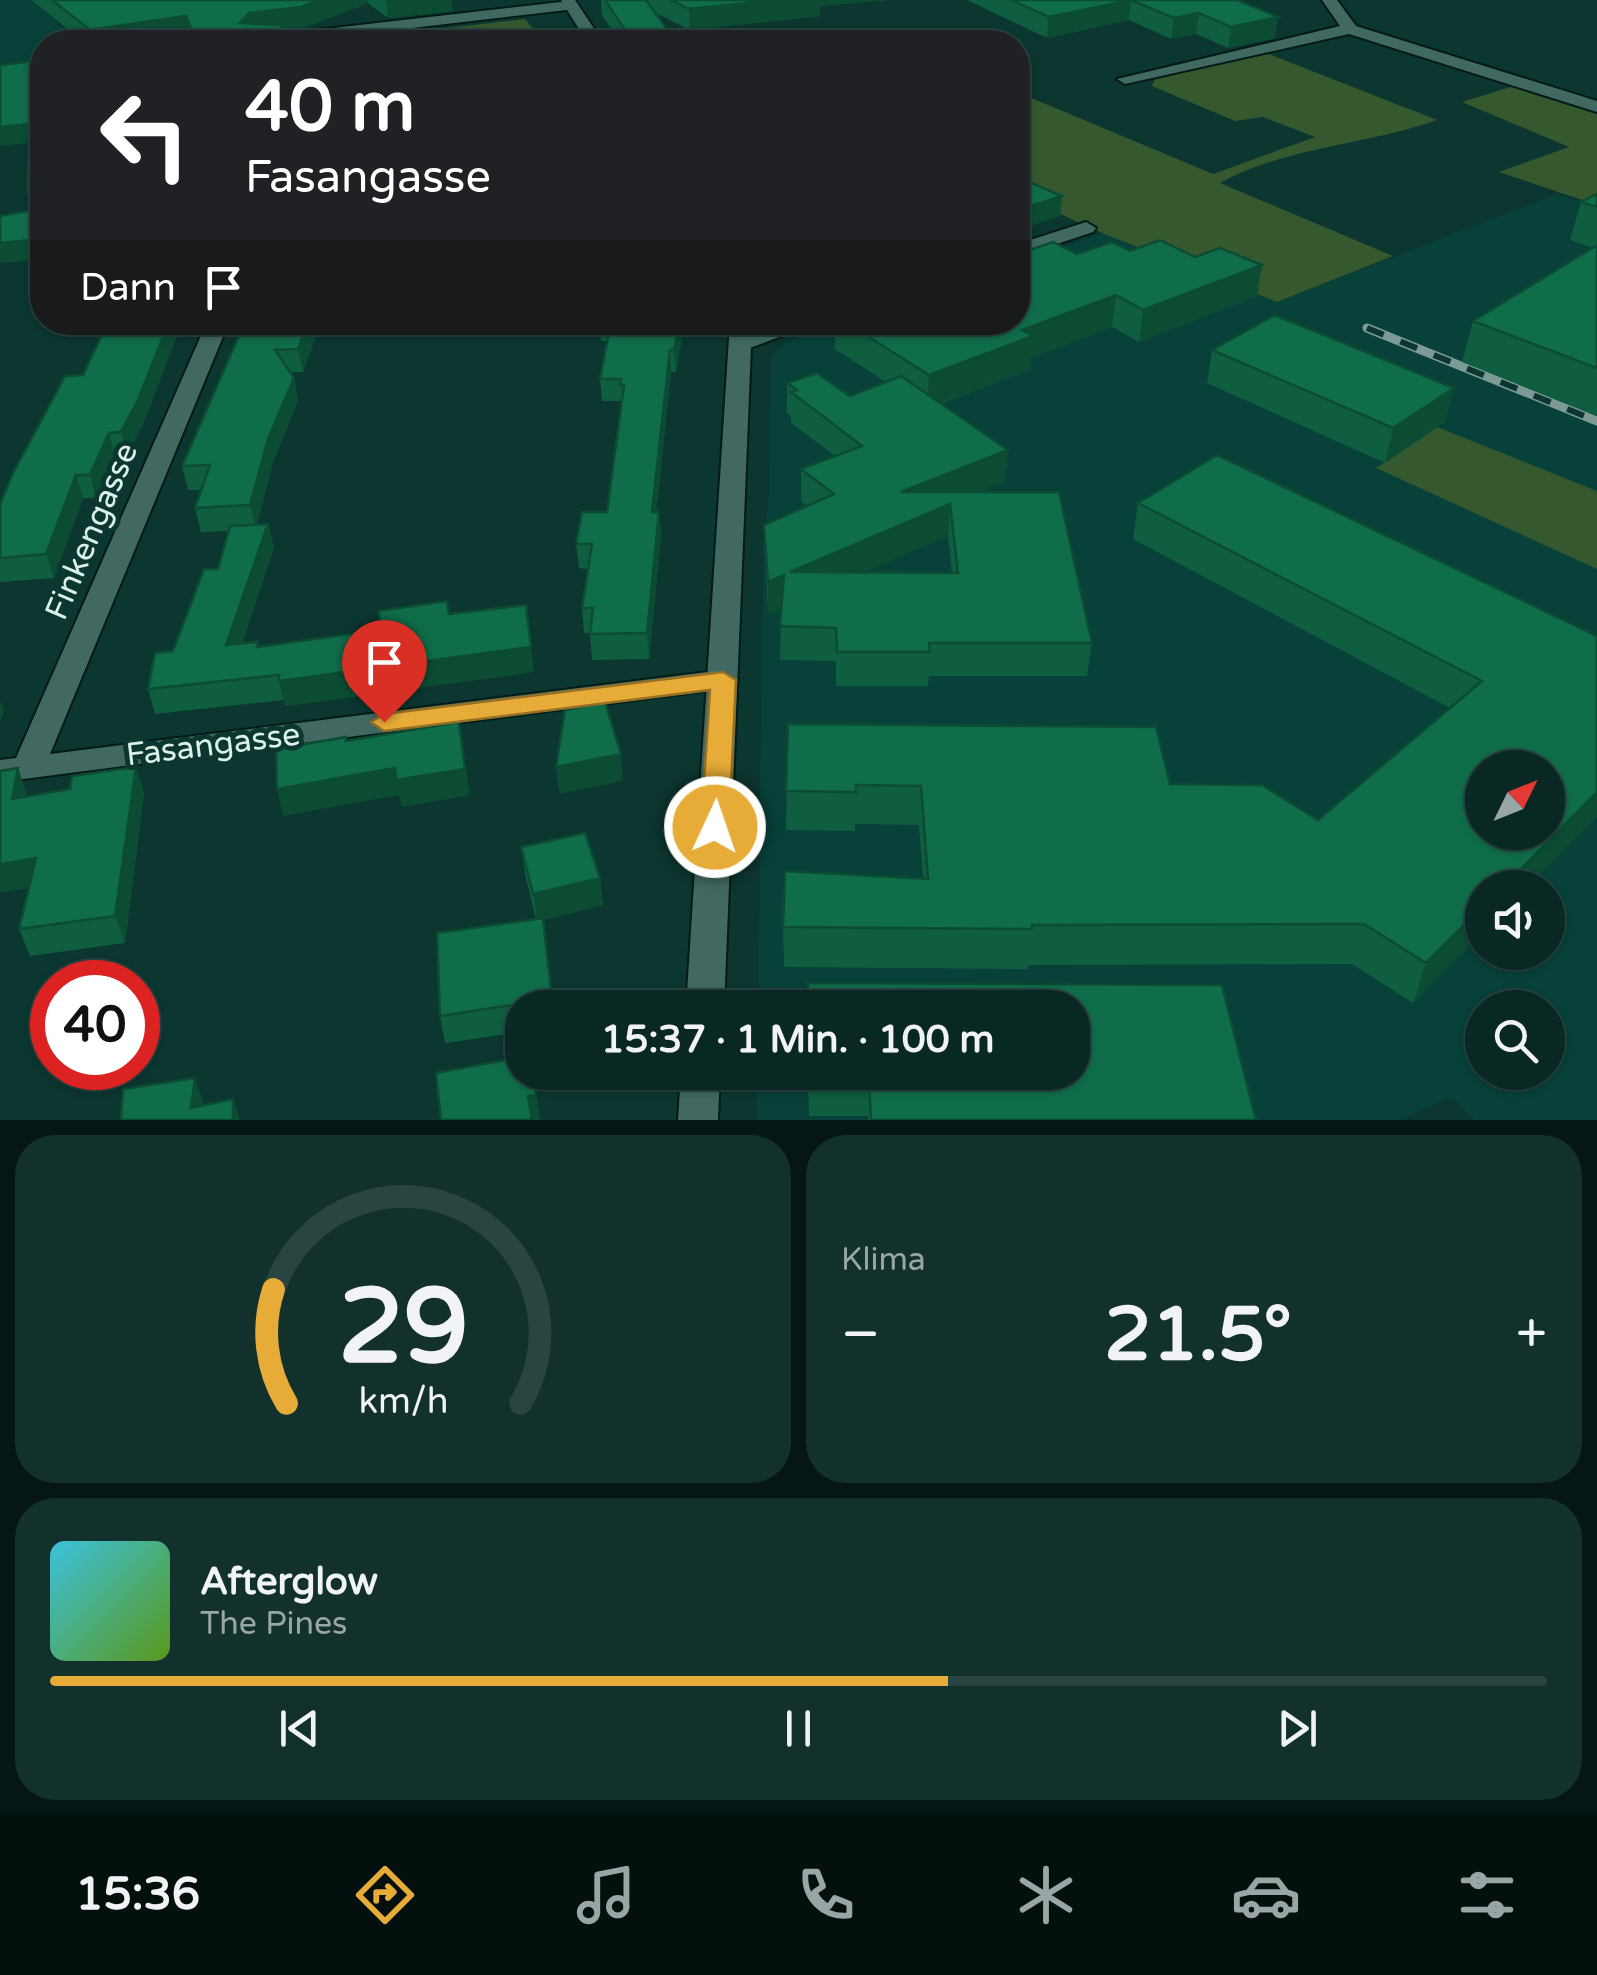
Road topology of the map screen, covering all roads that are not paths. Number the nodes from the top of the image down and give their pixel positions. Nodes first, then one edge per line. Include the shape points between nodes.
1 (1329, 0) edge
2 (569, 3) edge
3 (1350, 29) junction
4 (352, 30) edge
5 (587, 30) edge
6 (1124, 79) dead end
7 (1597, 107) edge
8 (1086, 228) dead end
9 (1030, 247) edge
10 (212, 335) edge
11 (742, 335) edge
12 (723, 680) junction
13 (14, 769) edge
14 (705, 990) edge
15 (700, 1090) edge
16 (698, 1120) edge

1 - 3 street
2 - 4 street
2 - 5 street
3 - 6 street
3 - 7 street
8 - 9 street
10 - 13 street, Finkengasse
11 - 12 street
12 - 13 street, Fasangasse
12 - 14 street
15 - 16 street

